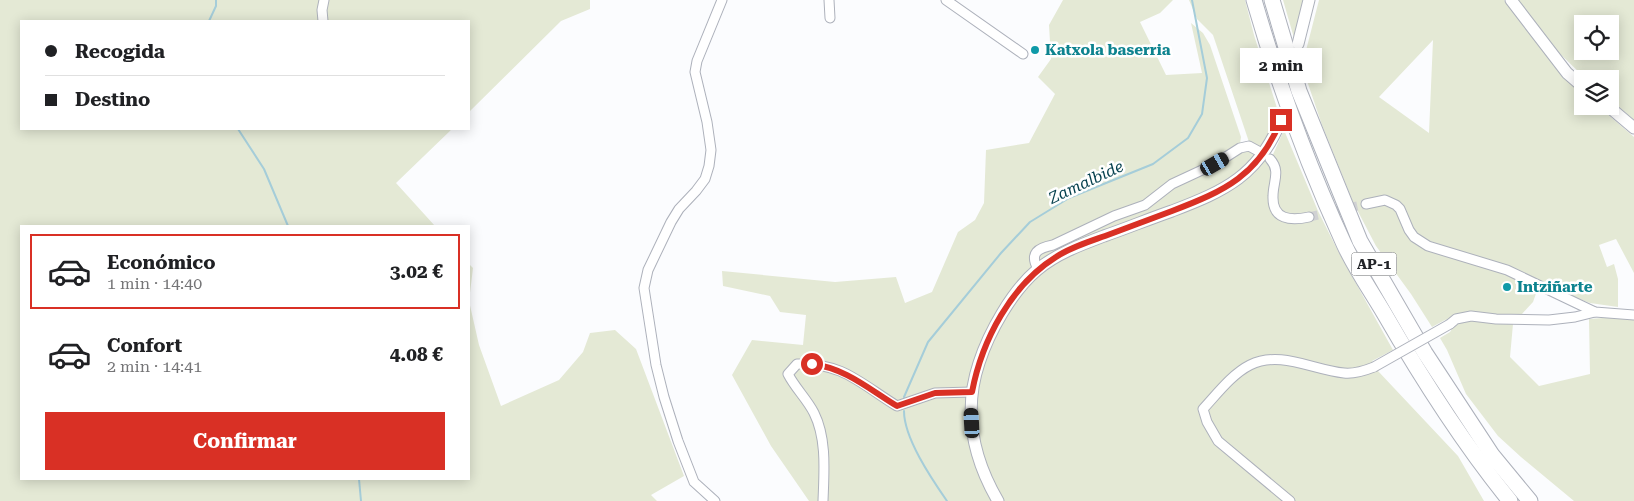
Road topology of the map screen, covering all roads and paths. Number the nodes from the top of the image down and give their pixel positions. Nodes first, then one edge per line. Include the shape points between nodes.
1 (324, 0) edge
2 (722, 0) edge
3 (829, 0) edge
4 (946, 0) edge
5 (1254, 0) edge
6 (1272, 0) edge
7 (1309, 0) edge
8 (1511, 0) edge
9 (830, 18) dead end
10 (324, 20) edge
11 (1298, 44) dead end
12 (1023, 54) dead end
13 (1574, 79) edge
14 (1619, 115) edge
15 (1281, 120) dead end
16 (1634, 128) edge
17 (1260, 152) dead end
18 (1270, 158) dead end
19 (1366, 204) tunnel mouth
20 (1309, 217) tunnel mouth
21 (1038, 269) junction
22 (1596, 312) junction
23 (1634, 315) edge
24 (972, 392) junction
25 (715, 501) edge
26 (823, 501) edge
27 (998, 501) edge
28 (1290, 501) edge
29 (1510, 501) edge
30 (1530, 501) edge

1 - 10 street
2 - 25 street via 694,72 707,122 711,150 709,166 701,185 671,222 648,270 644,288 656,365 678,441 694,482
3 - 9 street
4 - 12 street
5 - 29 highway, AP-1 via 1310,166 1345,246 1412,361 1479,463
6 - 30 highway, AP-1 via 1299,91 1360,242 1424,352 1492,455
7 - 11 main road
8 - 13 main road
14 - 16 main road
15 - 21 main road via 1265,152 1226,188 1067,251
17 - 21 street via 1249,146 1240,148 1172,184 1145,205 1043,247 1036,251 1034,258
18 - 20 street via 1276,168 1273,202 1278,213 1290,220
19 - 22 street via 1379,200 1391,202 1400,209 1409,230 1419,242 1507,270
21 - 24 main road via 1014,297 994,329
22 - 23 street
22 - 28 street, bridge via 1549,320 1496,320 1471,316 1456,319 1374,368 1361,372 1343,373 1279,359 1258,362 1242,370 1202,409 1218,441
24 - 26 street via 935,393 897,406 843,372 826,365 797,364 788,374 814,412 820,430
24 - 27 main road via 973,440 982,471

